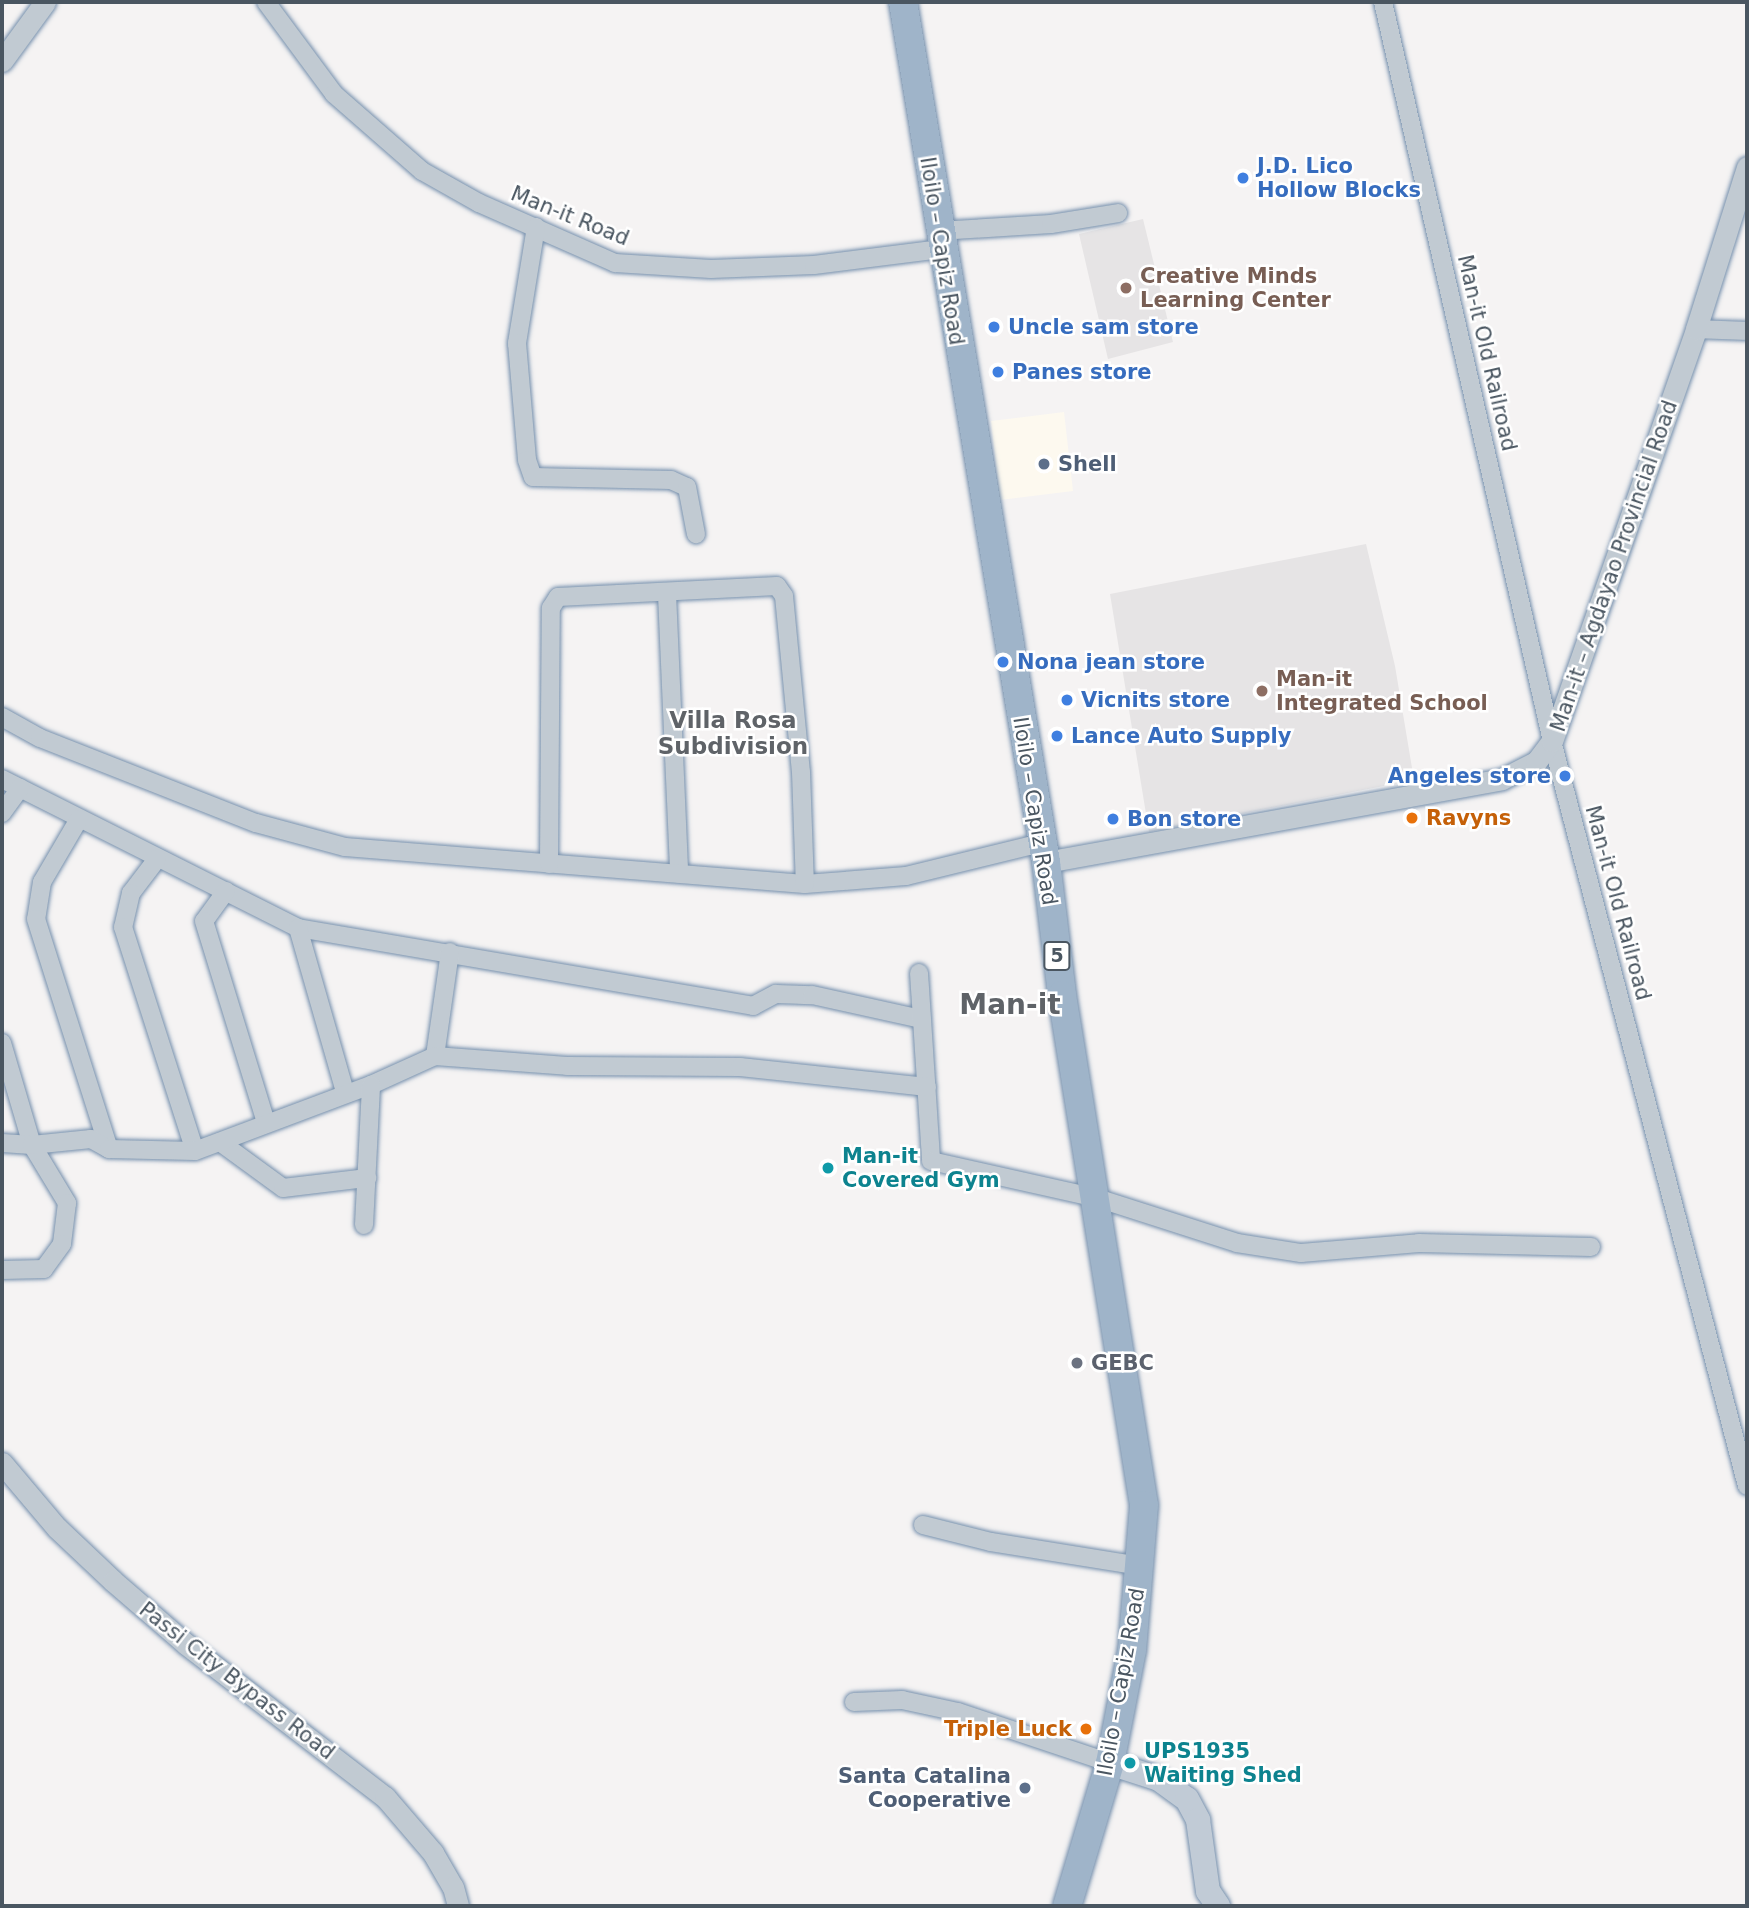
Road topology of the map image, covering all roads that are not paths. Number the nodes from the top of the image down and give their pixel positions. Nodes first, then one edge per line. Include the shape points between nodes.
1 (45, 2) edge
2 (266, 2) edge
3 (904, 2) edge
4 (1383, 2) edge
5 (2, 61) edge
6 (1747, 167) edge
7 (1118, 213) dead end
8 (536, 228) junction
9 (940, 240) junction
10 (1696, 329) junction
11 (1747, 331) edge
12 (696, 534) dead end
13 (667, 593) junction
14 (2, 717) edge
15 (1552, 741) junction
16 (2, 779) edge
17 (20, 788) junction
18 (2, 813) edge
19 (79, 819) junction
20 (1043, 853) junction
21 (157, 859) junction
22 (549, 864) junction
23 (679, 874) junction
24 (806, 884) junction
25 (226, 891) junction
26 (298, 928) junction
27 (450, 952) junction
28 (919, 973) dead end
29 (921, 1019) junction
30 (2, 1043) edge
31 (435, 1056) junction
32 (371, 1085) junction
33 (927, 1087) junction
34 (345, 1092) junction
35 (267, 1123) junction
36 (220, 1142) junction
37 (2, 1143) edge
38 (32, 1145) junction
39 (109, 1149) junction
40 (195, 1151) junction
41 (367, 1178) junction
42 (1097, 1198) junction
43 (364, 1225) dead end
44 (1591, 1247) dead end
45 (2, 1270) edge
46 (2, 1463) edge
47 (1747, 1486) edge
48 (923, 1525) dead end
49 (1141, 1566) junction
50 (854, 1703) dead end
51 (1110, 1763) junction
52 (458, 1906) edge
53 (1067, 1906) edge
54 (1218, 1906) edge

1 - 5 street
2 - 8 street, Man-it Road via 334,94 385,142 422,171
3 - 9 highway, Iloilo – Capiz Road / 5
4 - 15 street, Man-it Old Railroad
6 - 10 street, Man-it – Agdayao Provincial Road
7 - 9 street, Man-it Road
8 - 9 street, Man-it Road via 615,263 698,268 814,265
8 - 12 street via 517,343 527,460 533,477 671,480 687,487
9 - 20 highway, Iloilo – Capiz Road / 5
10 - 11 street
10 - 15 street, Man-it – Agdayao Provincial Road
13 - 22 street via 558,597 551,608
13 - 23 street
13 - 24 street via 777,586 784,596 801,772
14 - 22 street via 40,738 300,838 408,854
15 - 20 street, Man-it – Agdayao Provincial Road via 1536,762 1502,779
15 - 47 street, Man-it Old Railroad
16 - 17 street
17 - 18 street
17 - 19 street
19 - 21 street
19 - 39 street via 42,882 36,919
20 - 24 street via 906,876
20 - 42 highway, Iloilo – Capiz Road / 5
21 - 25 street
21 - 40 street via 131,893 123,927
22 - 23 street
23 - 24 street
25 - 26 street
25 - 35 street via 204,922
26 - 27 street
26 - 34 street
27 - 29 street via 753,1006 776,994 812,995
27 - 31 street
28 - 29 street
29 - 33 street
30 - 38 street
31 - 32 street
31 - 33 street via 567,1066 740,1067
32 - 34 street
32 - 41 street
33 - 42 street via 931,1161
34 - 35 street
35 - 36 street
36 - 40 street
36 - 41 street via 283,1188
37 - 38 street
38 - 39 street via 91,1139
38 - 45 street via 67,1203 62,1244 44,1269
39 - 40 street
41 - 43 street
42 - 44 street via 1237,1243 1301,1253 1419,1243
42 - 49 highway, Iloilo – Capiz Road / 5 via 1144,1505
46 - 52 street, Passi City Bypass Road via 57,1528 113,1581 186,1644 385,1797 433,1853
48 - 49 street via 991,1542
49 - 51 highway, Iloilo – Capiz Road / 5 via 1132,1650
50 - 51 street via 902,1700 958,1712
51 - 53 highway, Iloilo – Capiz Road / 5
51 - 54 main road via 1159,1779 1187,1799 1198,1820 1208,1891

